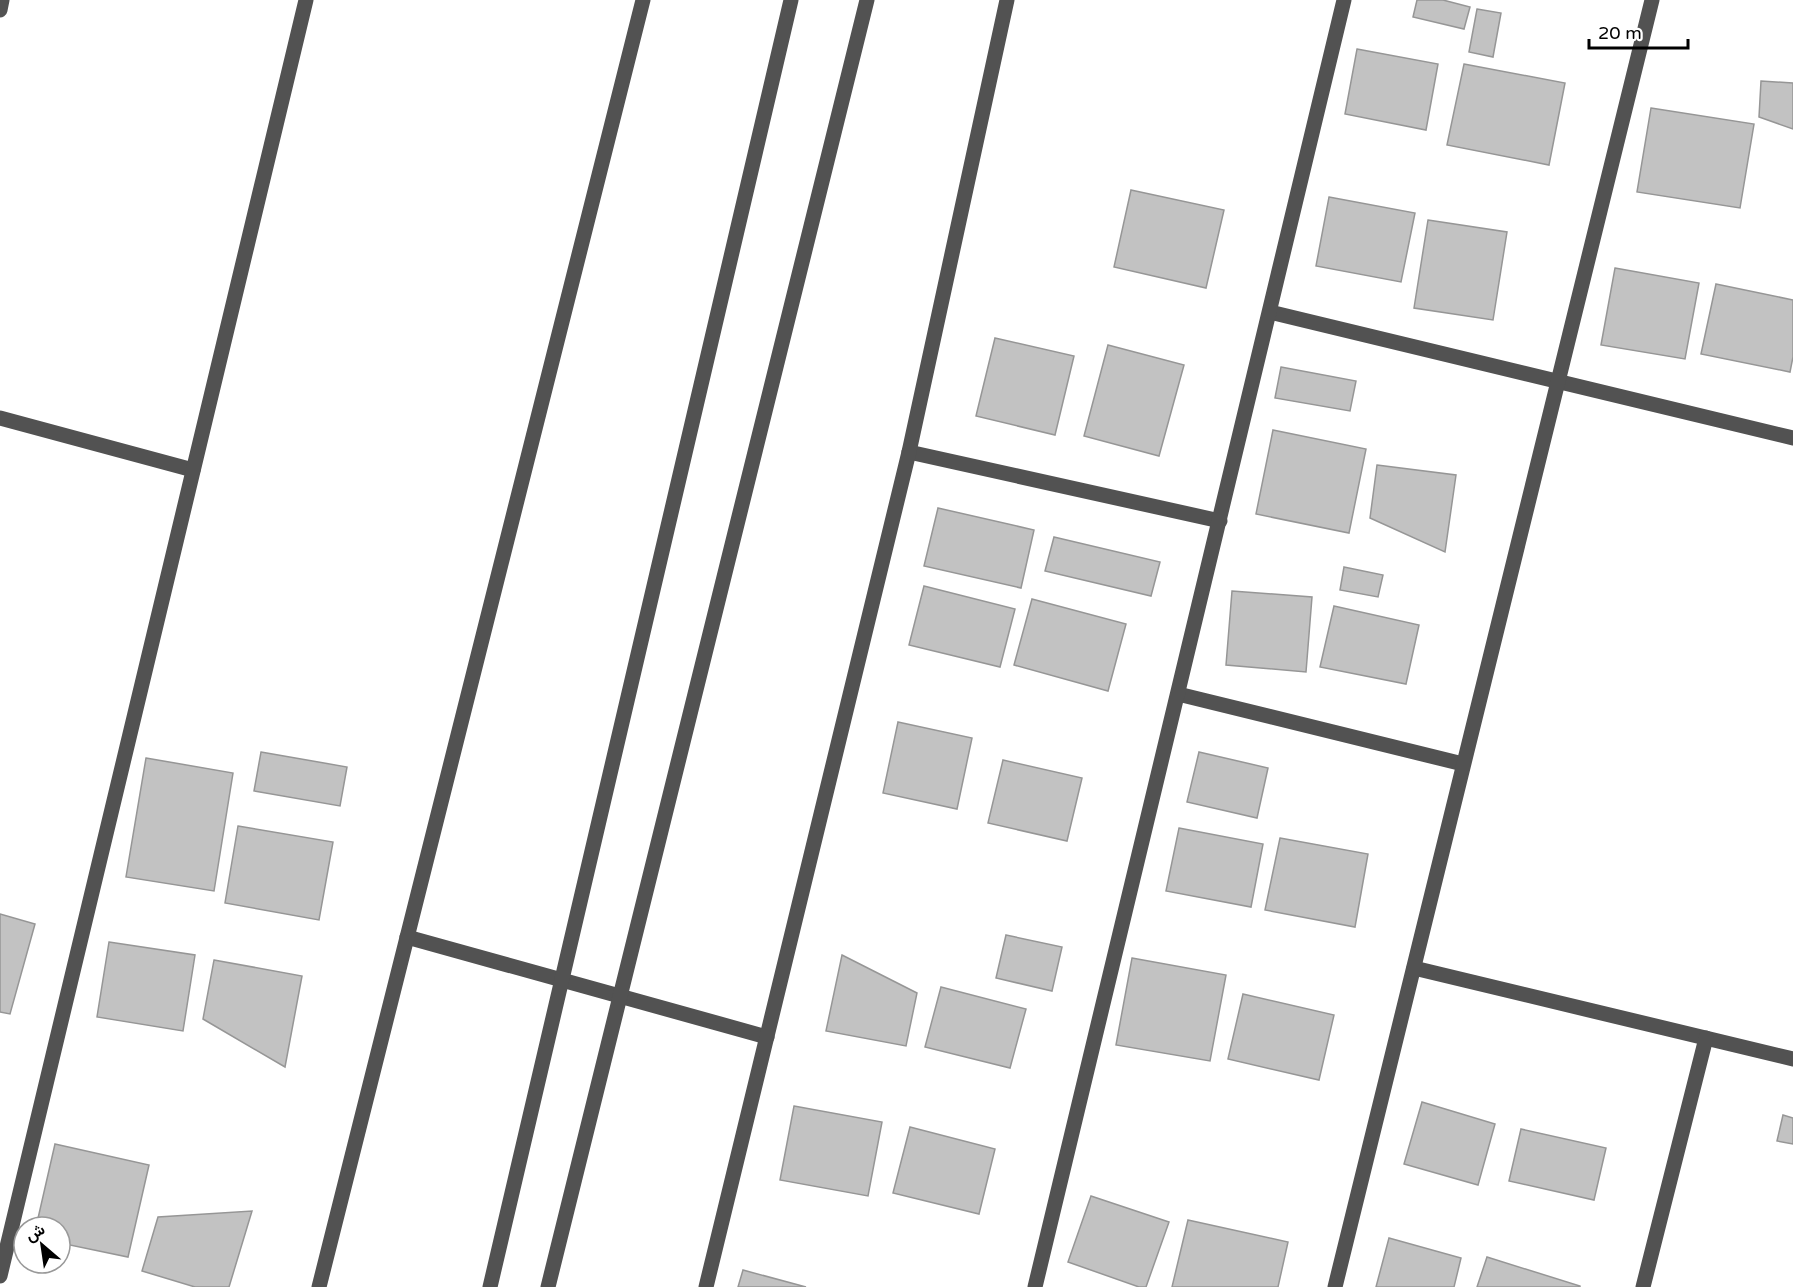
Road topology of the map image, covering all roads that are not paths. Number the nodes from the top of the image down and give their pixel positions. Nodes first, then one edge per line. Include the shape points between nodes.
1 (2, 0) edge
2 (306, 0) edge
3 (643, 0) edge
4 (791, 0) edge
5 (867, 0) edge
6 (1008, 0) edge
7 (1344, 0) edge
8 (1652, 0) edge
9 (0, 10) edge
10 (1270, 312) junction
11 (1558, 381) junction
12 (0, 418) edge
13 (1793, 438) edge
14 (909, 452) junction
15 (194, 470) junction
16 (1220, 521) junction
17 (1178, 694) junction
18 (1464, 764) junction
19 (407, 937) junction
20 (1414, 968) junction
21 (562, 980) junction
22 (620, 996) junction
23 (767, 1037) junction
24 (1706, 1038) junction
25 (1793, 1059) edge
26 (0, 1276) edge
27 (319, 1287) edge
28 (490, 1287) edge
29 (548, 1287) edge
30 (706, 1287) edge
31 (1035, 1287) edge
32 (1335, 1287) edge
33 (1643, 1287) edge

1 - 9 street
2 - 15 street
3 - 19 street
4 - 21 street
5 - 22 street
6 - 14 street
7 - 10 street
8 - 11 street
10 - 11 street
10 - 16 street
11 - 13 street
11 - 18 street
12 - 15 street
14 - 16 street
14 - 23 street
15 - 26 street
16 - 17 street
17 - 18 street
17 - 31 street
18 - 20 street
19 - 21 street
19 - 27 street
20 - 24 street
20 - 32 street
21 - 22 street
21 - 28 street
22 - 23 street
22 - 29 street
23 - 30 street
24 - 25 street
24 - 33 street

